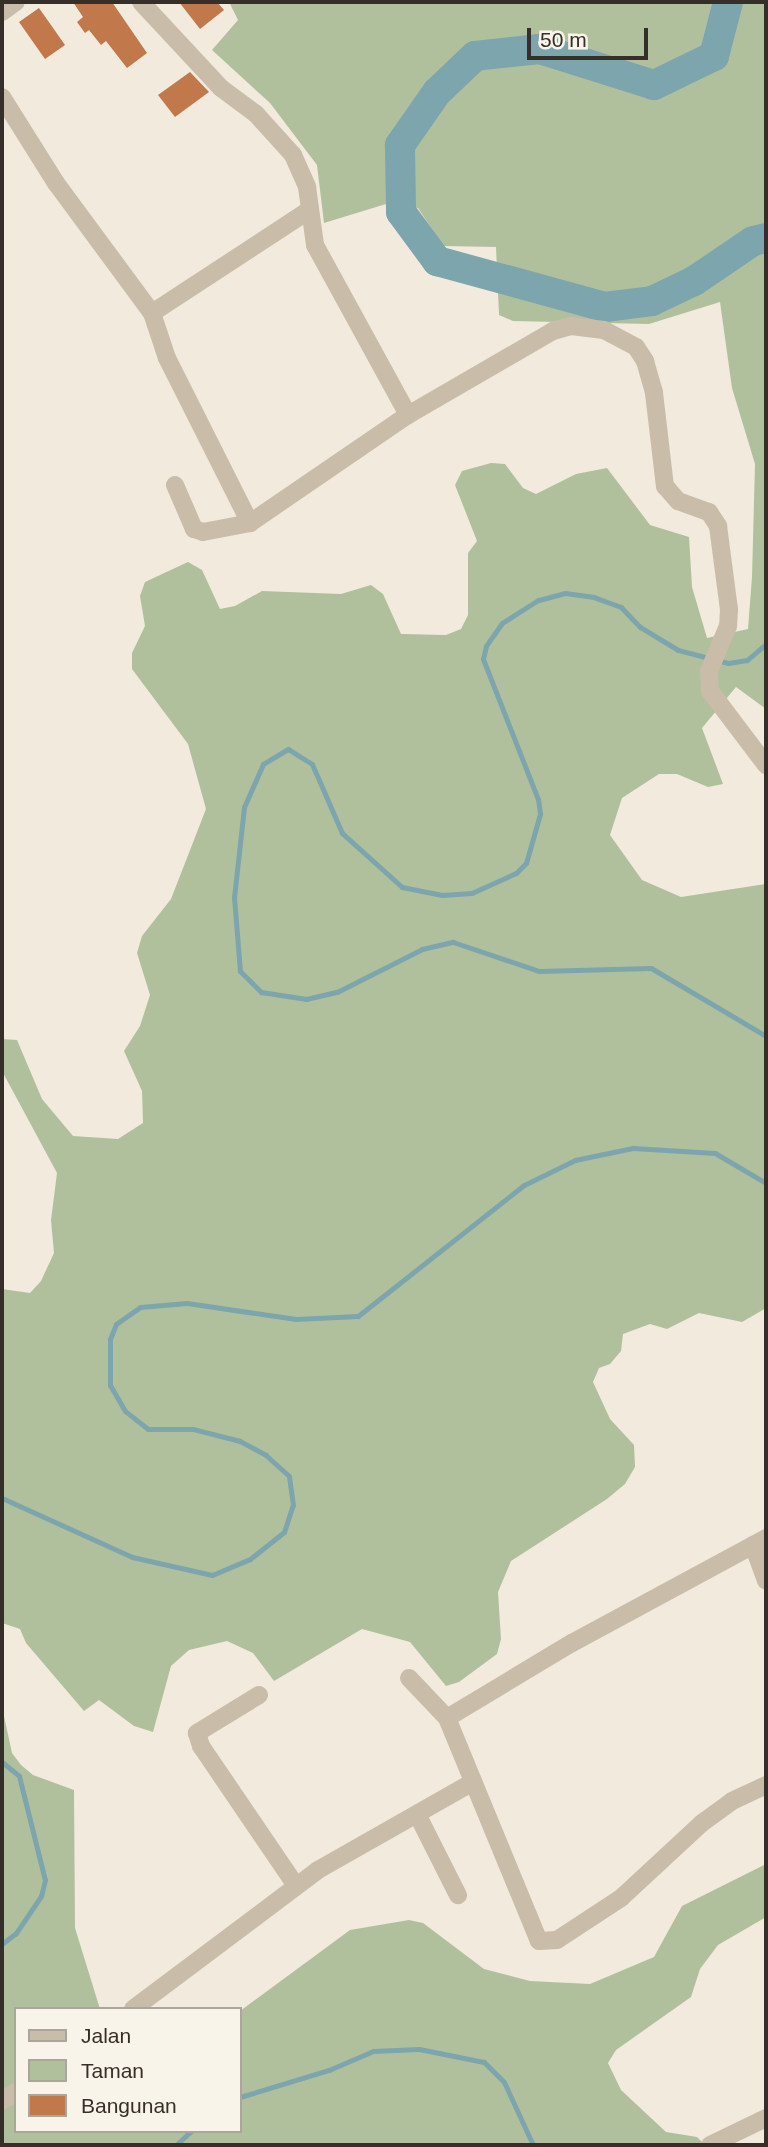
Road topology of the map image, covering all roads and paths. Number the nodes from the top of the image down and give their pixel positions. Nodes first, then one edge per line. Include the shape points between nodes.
1 (16, 2) edge
2 (141, 2) edge
3 (2, 12) edge
4 (2, 96) edge
5 (308, 211) junction
6 (152, 313) junction
7 (408, 415) junction
8 (176, 485) dead end
9 (250, 523) junction
10 (766, 765) edge
11 (760, 1541) edge
12 (766, 1581) edge
13 (409, 1678) dead end
14 (259, 1696) dead end
15 (447, 1718) junction
16 (473, 1782) junction
17 (766, 1785) edge
18 (417, 1814) junction
19 (296, 1886) junction
20 (458, 1895) dead end
21 (136, 2007) edge
22 (766, 2118) edge
23 (710, 2145) edge

1 - 3 street
2 - 5 street via 221,88 256,114 293,155 307,187
4 - 6 street via 56,183
5 - 6 street
5 - 7 street via 315,245
6 - 9 street via 167,358
7 - 9 street
7 - 10 street via 553,331 571,326 604,330 636,347 654,393 665,486 678,501 709,512 718,526 729,609 728,626 709,671 710,691
8 - 9 street via 194,528 203,532
11 - 12 street
11 - 15 street via 572,1643
13 - 15 street
14 - 19 street via 197,1733 201,1746
15 - 16 street
16 - 17 street via 533,1933 539,1941 550,1943 621,1898 732,1801
16 - 18 street
18 - 19 street
18 - 20 street
19 - 21 street
22 - 23 street

